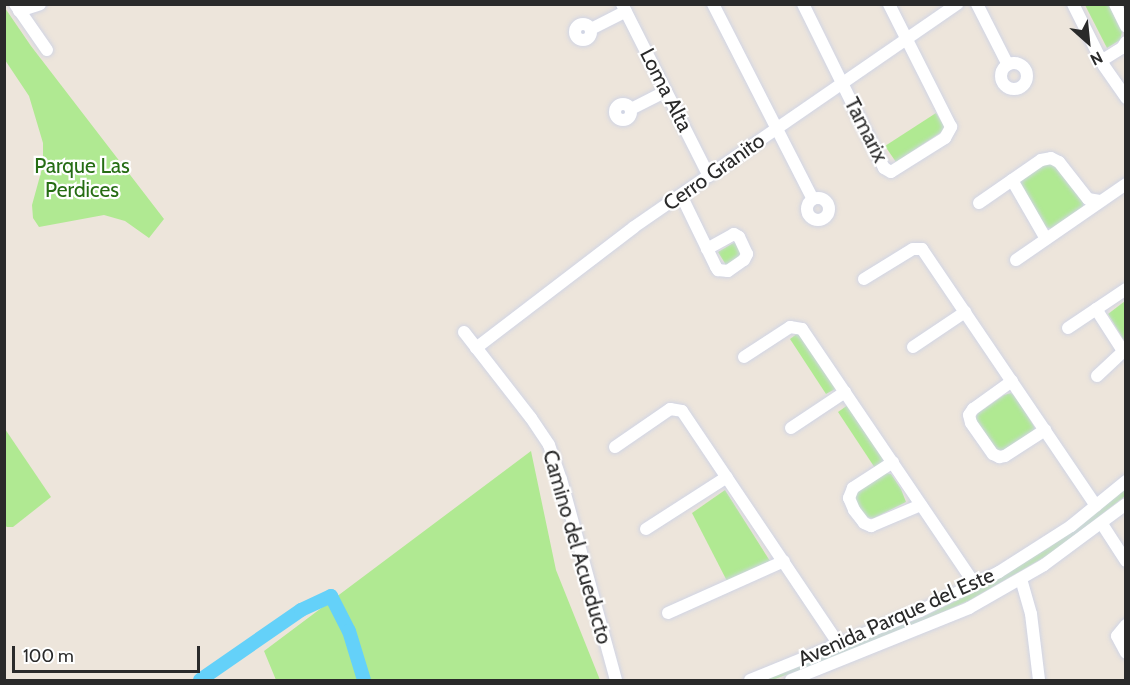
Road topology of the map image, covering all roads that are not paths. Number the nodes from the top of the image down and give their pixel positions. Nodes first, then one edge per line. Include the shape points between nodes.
1 (40, 4) edge
2 (713, 4) edge
3 (803, 4) edge
4 (890, 4) edge
5 (957, 4) edge
6 (977, 4) edge
7 (1073, 4) edge
8 (1115, 4) edge
9 (17, 8) edge
10 (624, 8) edge
11 (1125, 27) edge
12 (591, 29) dead end
13 (907, 39) junction
14 (1125, 42) edge
15 (47, 50) dead end
16 (1101, 61) junction
17 (1008, 65) dead end
18 (843, 83) junction
19 (666, 91) junction
20 (1125, 98) edge
21 (631, 109) dead end
22 (776, 129) junction
23 (709, 176) junction
24 (1012, 180) junction
25 (1125, 184) edge
26 (681, 195) junction
27 (813, 199) dead end
28 (1100, 201) junction
29 (979, 203) dead end
30 (1046, 239) junction
31 (707, 249) dead end
32 (1016, 260) dead end
33 (864, 279) dead end
34 (1125, 289) edge
35 (1096, 309) junction
36 (965, 312) junction
37 (1068, 328) dead end
38 (464, 332) dead end
39 (913, 347) dead end
40 (476, 348) junction
41 (1124, 350) edge
42 (744, 357) dead end
43 (1097, 376) dead end
44 (1012, 381) junction
45 (845, 392) junction
46 (791, 428) dead end
47 (1045, 430) junction
48 (615, 447) dead end
49 (893, 462) junction
50 (727, 477) junction
51 (1125, 481) edge
52 (1125, 504) edge
53 (921, 505) junction
54 (1096, 506) junction
55 (1102, 524) junction
56 (646, 529) dead end
57 (784, 561) junction
58 (1125, 561) edge
59 (1021, 579) junction
60 (975, 585) junction
61 (668, 613) dead end
62 (1125, 625) edge
63 (838, 643) junction
64 (1125, 653) edge
65 (616, 681) edge
66 (750, 681) edge
67 (791, 681) edge
68 (1039, 681) edge

1 - 9 street
2 - 22 street
3 - 18 street
4 - 13 street
5 - 13 street, Cerro Granito
6 - 17 street
7 - 16 street
8 - 11 street
9 - 15 street
10 - 12 street
10 - 19 street, Loma Alta
13 - 18 street, Cerro Granito
13 - 18 street, Tamarix via 951,124 948,136 894,171 886,170
14 - 16 street
16 - 20 street
18 - 22 street, Cerro Granito
19 - 21 street
19 - 23 street, Loma Alta
22 - 23 street, Cerro Granito
22 - 27 street
23 - 26 street, Cerro Granito
24 - 28 street via 1041,160 1051,158 1059,162 1088,199
24 - 29 street
24 - 30 street
25 - 28 street
26 - 31 street
26 - 40 street, Cerro Granito
28 - 30 street
30 - 32 street
33 - 36 street via 919,248
34 - 35 street
35 - 37 street
35 - 41 street
36 - 39 street
36 - 44 street
38 - 40 street, Camino del Acueducto
40 - 65 street, Camino del Acueducto via 536,425 556,462
41 - 43 street
42 - 45 street via 787,328 800,328
44 - 47 street
44 - 47 street via 969,415 990,452 1005,456
45 - 46 street
45 - 49 street
47 - 54 street
48 - 50 street via 667,410 677,408
49 - 53 street
49 - 53 street via 853,488 849,498 854,510 864,523 872,526
50 - 56 street
50 - 57 street
51 - 54 street, Avenida Parque del Este
52 - 55 street, Avenida Parque del Este
53 - 60 street
54 - 60 street, Avenida Parque del Este via 1044,545
55 - 58 street
55 - 59 street, Avenida Parque del Este
57 - 61 street
57 - 63 street
59 - 67 street, Avenida Parque del Este via 940,621
59 - 68 street via 1031,614
60 - 63 street, Avenida Parque del Este
62 - 64 street via 1117,636
63 - 66 street, Avenida Parque del Este

